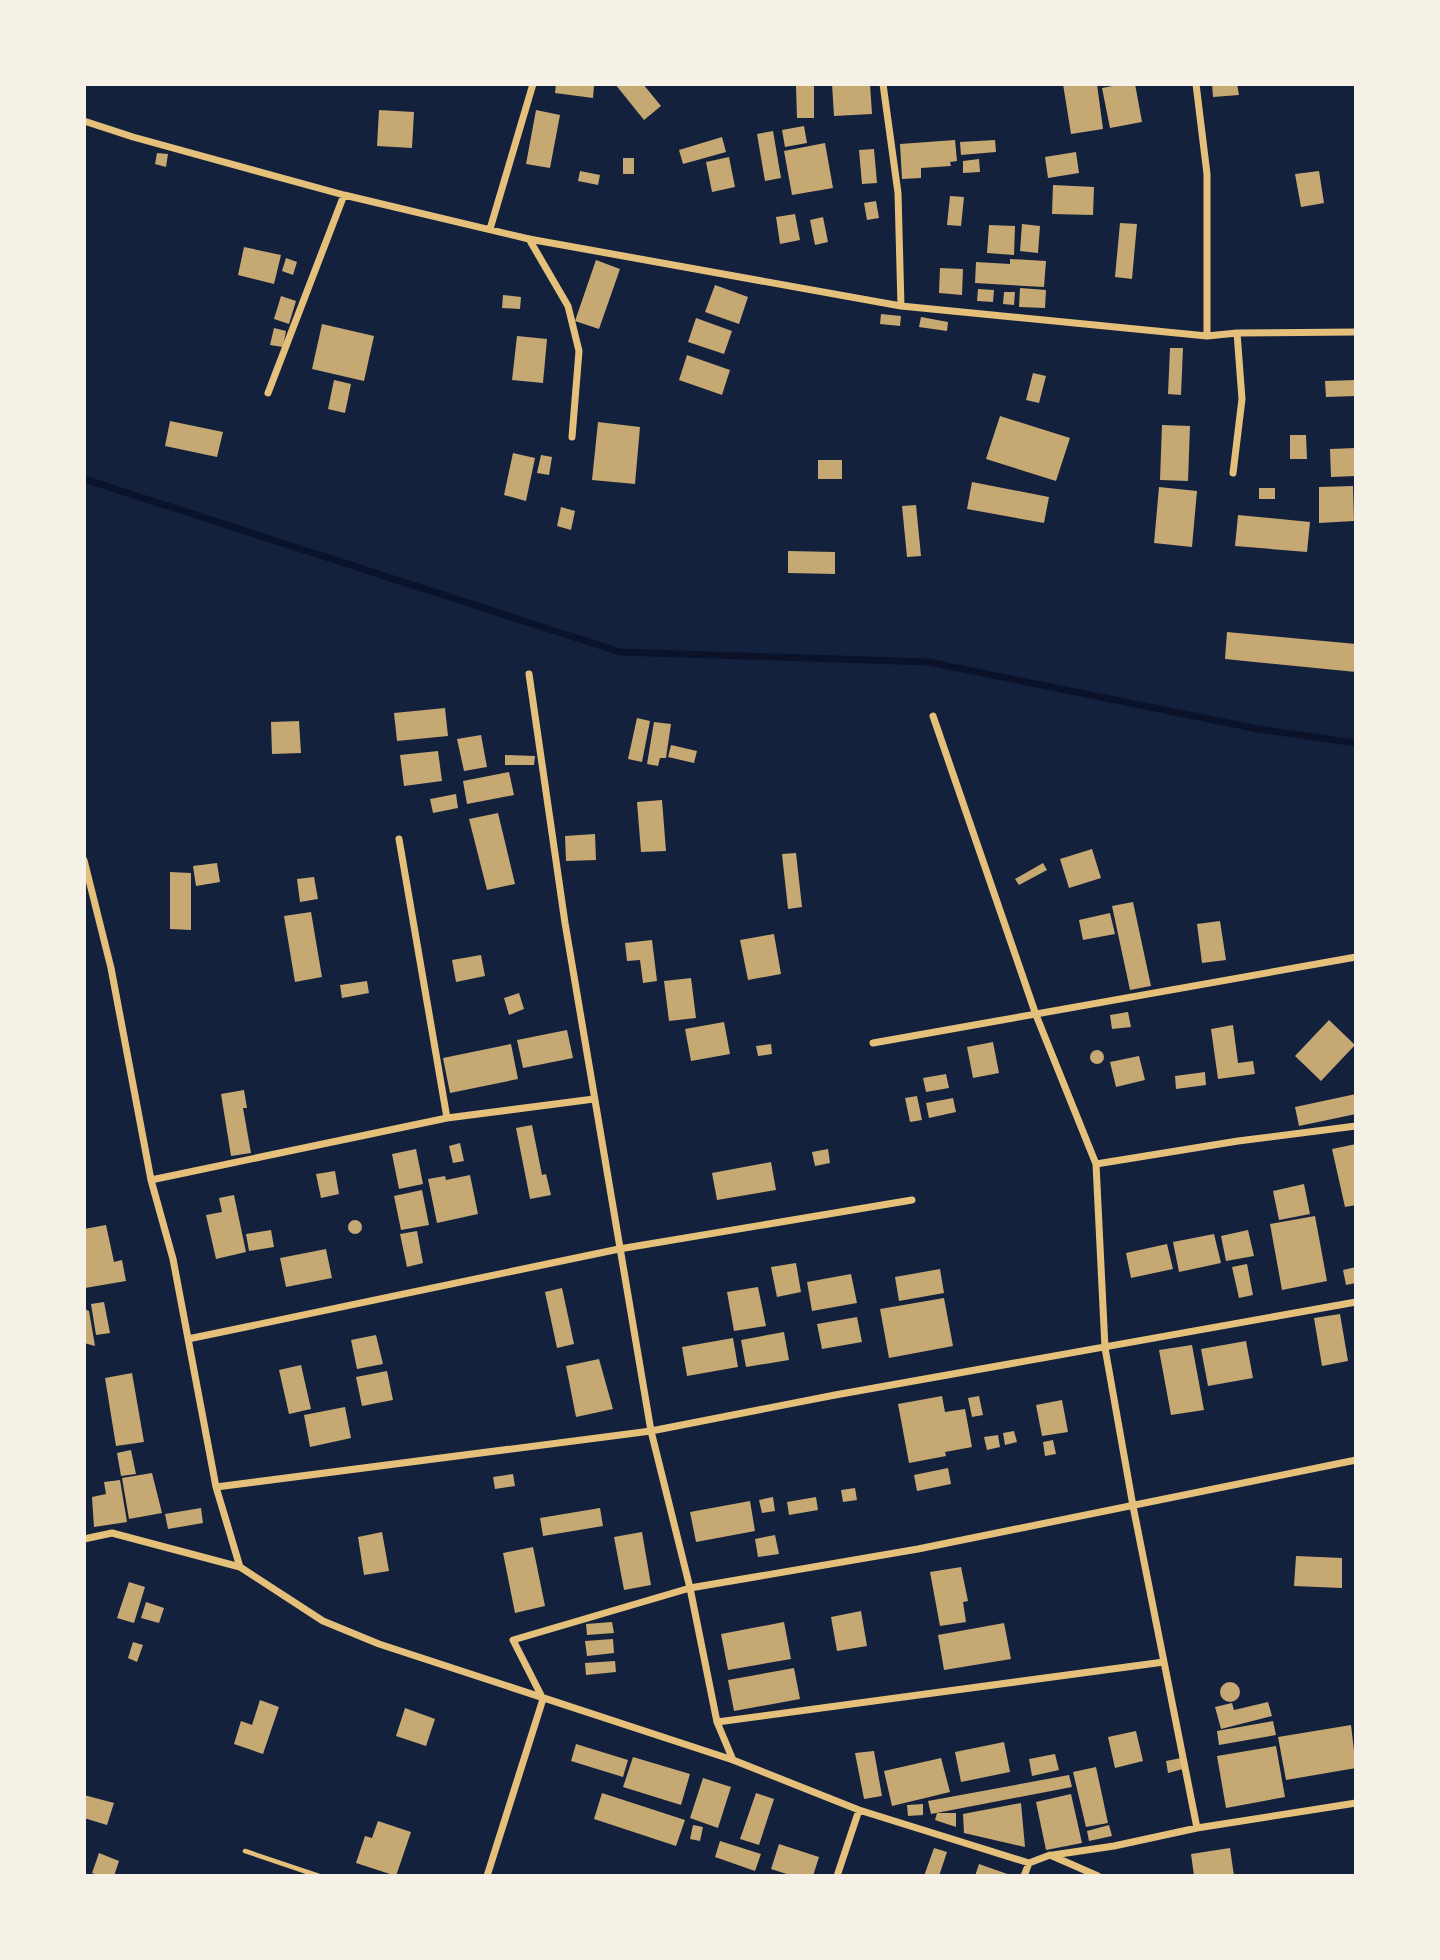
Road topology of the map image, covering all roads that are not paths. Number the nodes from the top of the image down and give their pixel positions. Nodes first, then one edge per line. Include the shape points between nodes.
1 (533, 84) edge
2 (883, 84) edge
3 (1196, 84) edge
4 (84, 121) edge
5 (344, 195) junction
6 (490, 229) junction
7 (528, 239) junction
8 (901, 306) junction
9 (1356, 332) edge
10 (1237, 333) junction
11 (1207, 336) junction
12 (268, 393) dead end
13 (572, 436) dead end
14 (1233, 473) dead end
15 (529, 674) dead end
16 (933, 716) dead end
17 (398, 839) dead end
18 (84, 860) edge
19 (1356, 957) edge
20 (1036, 1016) junction
21 (873, 1043) dead end
22 (594, 1099) junction
23 (447, 1118) junction
24 (1356, 1126) edge
25 (1096, 1164) junction
26 (151, 1180) junction
27 (912, 1200) dead end
28 (619, 1249) junction
29 (1356, 1302) edge
30 (188, 1339) junction
31 (1105, 1348) junction
32 (651, 1431) junction
33 (1356, 1460) edge
34 (216, 1487) junction
35 (1133, 1506) junction
36 (84, 1539) edge
37 (240, 1567) junction
38 (690, 1588) junction
39 (1164, 1662) junction
40 (543, 1699) junction
41 (717, 1722) junction
42 (733, 1760) junction
43 (1356, 1803) edge
44 (859, 1810) junction
45 (1197, 1828) junction
46 (1050, 1855) junction
47 (1030, 1863) junction
48 (486, 1876) edge
49 (837, 1876) edge
50 (1024, 1876) edge
51 (1098, 1876) edge

1 - 6 street
2 - 8 street via 898,193
3 - 11 street via 1206,174
4 - 5 street
5 - 6 street
5 - 12 street
6 - 7 street
7 - 8 street
7 - 13 street via 568,306 579,351
8 - 11 street
9 - 10 street
10 - 11 street
10 - 14 street via 1242,399
15 - 22 street
16 - 20 street
17 - 23 street
18 - 26 street via 111,968
19 - 20 street
20 - 21 street
20 - 25 street
22 - 23 street
22 - 28 street
23 - 26 street
24 - 25 street
25 - 31 street
26 - 30 street via 173,1259
27 - 28 street
28 - 30 street
28 - 32 street
29 - 31 street
30 - 34 street
31 - 32 street
31 - 35 street
32 - 34 street
32 - 38 street
33 - 35 street
34 - 37 street
35 - 38 street
35 - 39 street
36 - 37 street via 112,1533
37 - 40 street via 323,1621
38 - 40 street via 513,1640
38 - 41 street
39 - 41 street
39 - 45 street
40 - 42 street
40 - 48 street
41 - 42 street
42 - 44 street
43 - 45 street
44 - 47 street
44 - 49 street
45 - 46 street
46 - 47 street
46 - 51 street
47 - 50 street

